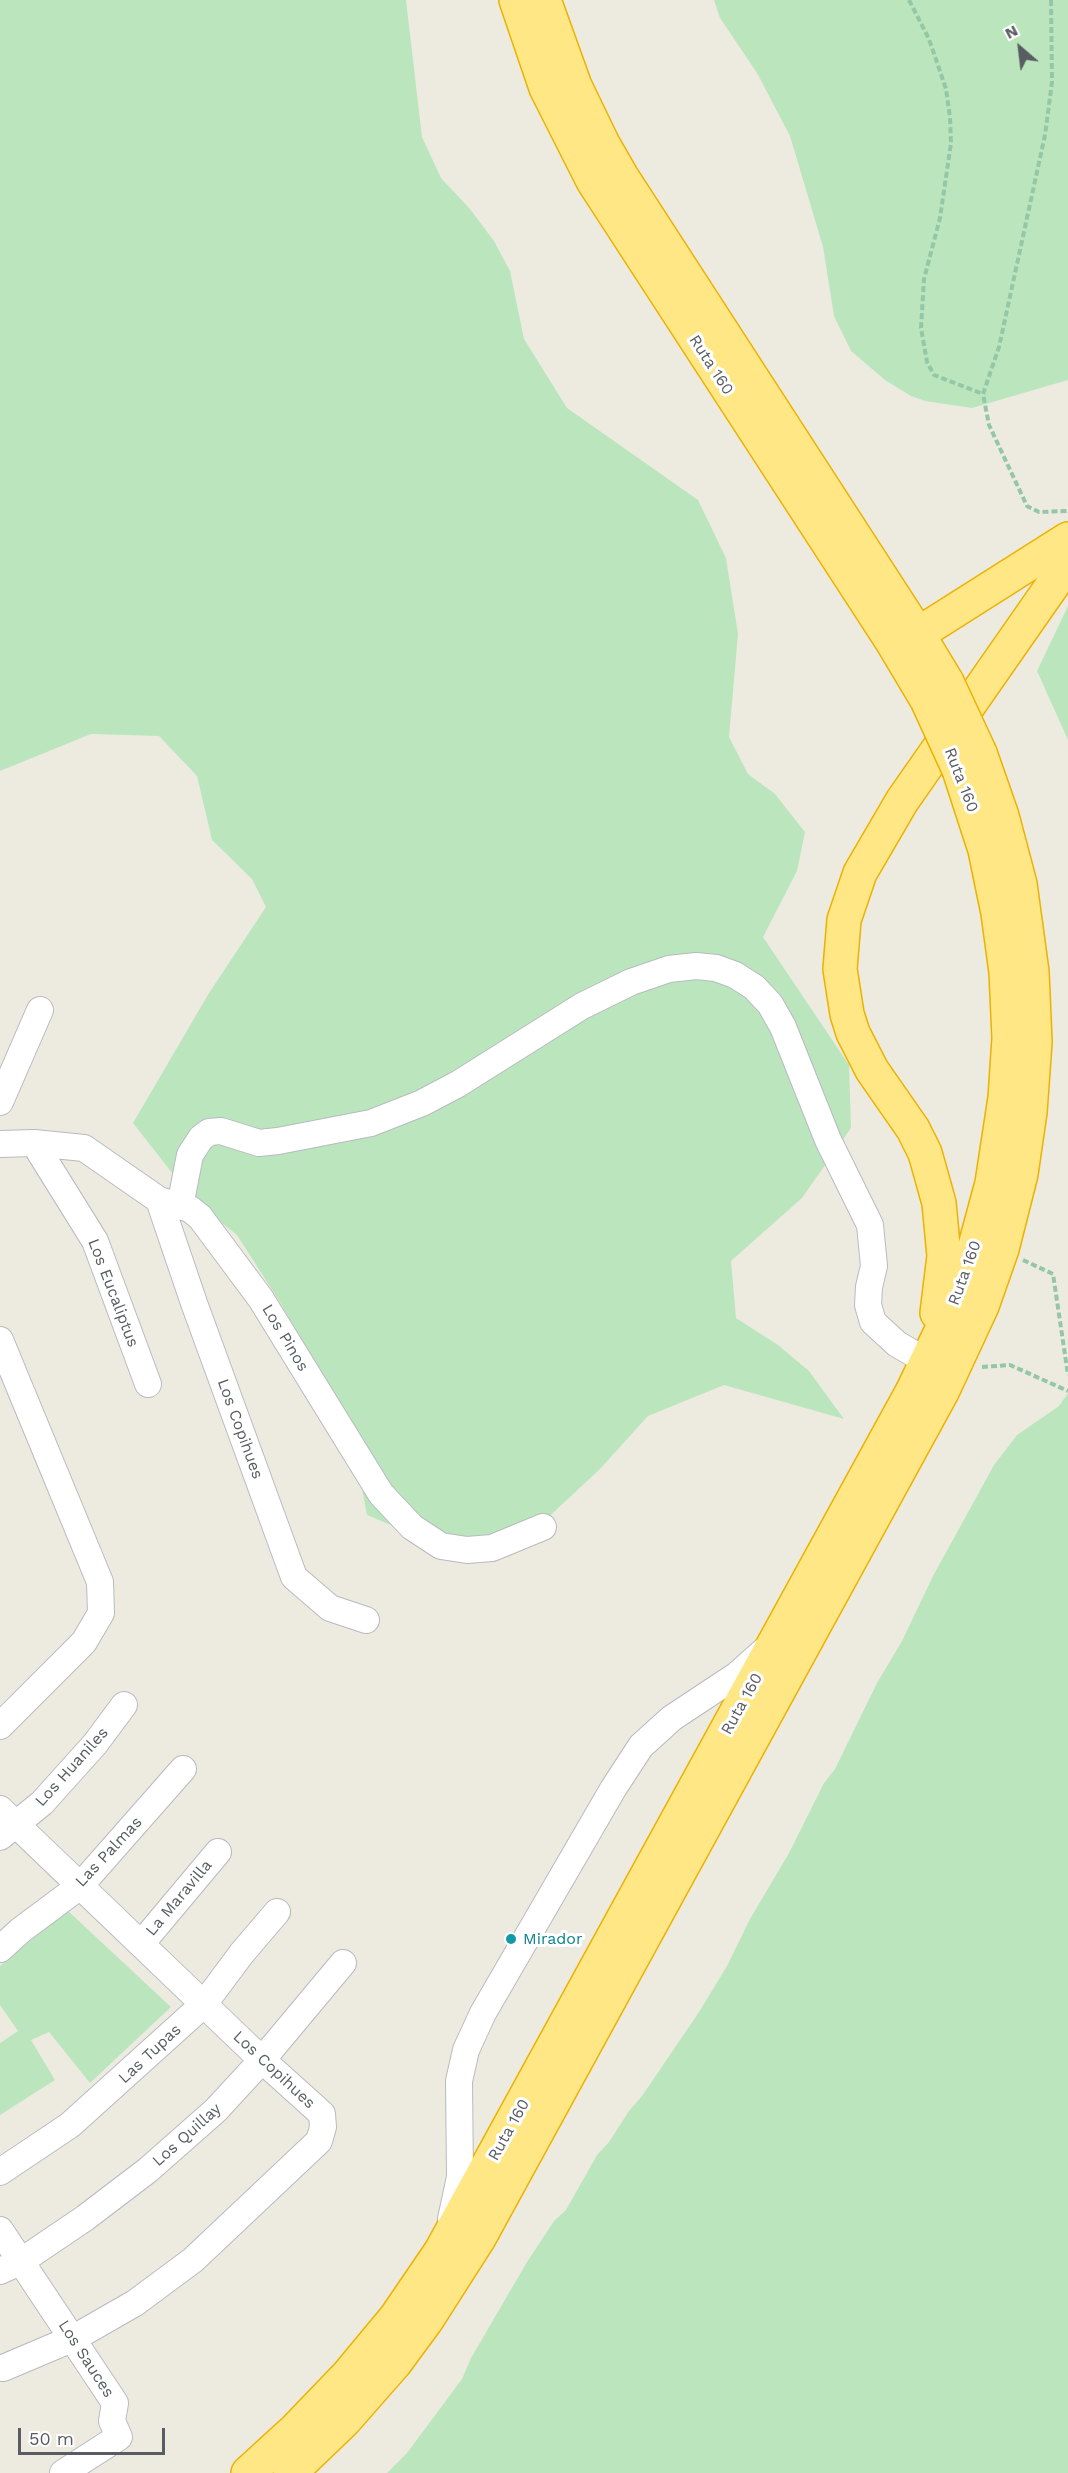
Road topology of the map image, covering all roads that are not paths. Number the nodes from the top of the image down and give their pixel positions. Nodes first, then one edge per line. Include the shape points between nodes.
1 (516, 0) edge
2 (544, 0) edge
3 (1068, 539) edge
4 (1068, 563) edge
5 (918, 634) junction
6 (937, 691) junction
7 (969, 761) junction
8 (40, 1010) dead end
9 (0, 1102) edge
10 (34, 1143) junction
11 (0, 1144) edge
12 (170, 1203) junction
13 (0, 1340) edge
14 (928, 1362) junction
15 (148, 1384) dead end
16 (543, 1527) dead end
17 (366, 1620) dead end
18 (778, 1637) junction
19 (124, 1705) dead end
20 (0, 1726) edge
21 (183, 1769) dead end
22 (5, 1823) edge
23 (218, 1852) dead end
24 (80, 1886) junction
25 (278, 1912) dead end
26 (141, 1944) junction
27 (0, 1949) edge
28 (343, 1963) dead end
29 (204, 2004) junction
30 (262, 2060) junction
31 (0, 2172) edge
32 (0, 2230) edge
33 (441, 2251) junction
34 (10, 2266) edge
35 (74, 2338) junction
36 (3, 2368) dead end
37 (63, 2473) edge
38 (248, 2473) edge
39 (290, 2473) edge

1 - 6 highway, Ruta 160 via 546,88 593,181 893,643
2 - 5 highway, Ruta 160 via 575,87 622,177
3 - 5 highway
4 - 14 highway via 902,801 860,873 844,920 840,969 853,1033 872,1070 913,1129 925,1153 939,1203 944,1256
5 - 6 highway, Ruta 160
6 - 7 highway, Ruta 160, bridge
7 - 14 highway, Ruta 160 via 1000,921 1008,995 1007,1068 1000,1140 986,1210 959,1292
7 - 39 highway, Ruta 160 via 1002,816 1020,884 1032,972 1035,1042 1021,1174 1002,1250 982,1306 943,1390 479,2238 395,2363 345,2420
8 - 9 street
10 - 11 street, Los Pinos
10 - 12 street, Los Pinos via 84,1149
10 - 15 street, Los Eucaliptus via 95,1241
12 - 14 street via 190,1155 209,1132 222,1131 259,1143 371,1123 458,1084 582,1006 631,982 669,969 716,968 754,987 783,1027 828,1140 870,1225 874,1266 868,1305 873,1322 897,1344
12 - 16 street, Los Pinos via 190,1209 200,1217 261,1299 381,1494 412,1527 441,1545 468,1550 492,1548
12 - 17 street, Los Copihues via 194,1303 294,1577 330,1608
13 - 20 street via 100,1582 101,1613 84,1642
14 - 18 highway, Ruta 160
18 - 33 highway, Ruta 160
18 - 33 street via 737,1675 672,1718 641,1746 483,2013 466,2050 459,2080 460,2177
19 - 22 street, Los Huaniles via 42,1803
21 - 24 street, Las Palmas
22 - 24 street, Los Copihues
23 - 26 street, La Maravilla
24 - 26 street, Los Copihues
24 - 27 street, Las Palmas
25 - 29 street, Las Tupas
26 - 29 street, Los Copihues
28 - 30 street, Los Quillay
29 - 30 street, Los Copihues
29 - 31 street, Las Tupas via 70,2125
30 - 34 street, Los Quillay via 216,2110 148,2170 85,2218
30 - 35 street, Los Copihues via 322,2114 319,2141 193,2260 135,2303
32 - 34 street, Los Sauces
33 - 38 highway, Ruta 160 via 396,2317 347,2376
34 - 35 street, Los Sauces
35 - 36 street, Los Copihues
35 - 37 street, Los Sauces via 115,2403 112,2421 119,2437

